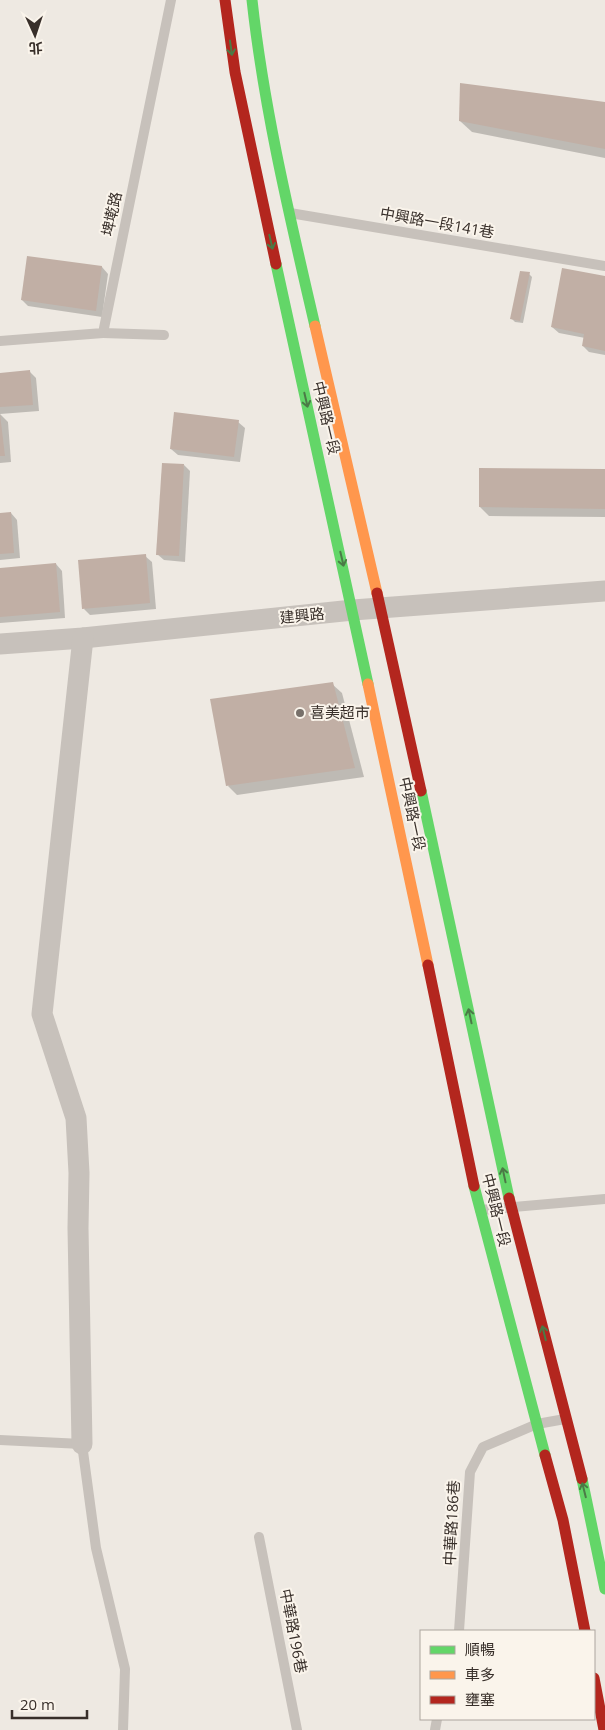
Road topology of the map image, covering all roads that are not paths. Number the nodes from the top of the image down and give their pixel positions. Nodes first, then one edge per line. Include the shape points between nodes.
1 (171, 0) edge
2 (225, 0) edge
3 (252, 0) edge
4 (277, 214) junction
5 (605, 266) edge
6 (103, 333) junction
7 (164, 335) dead end
8 (0, 341) edge
9 (605, 591) edge
10 (381, 609) junction
11 (354, 610) junction
12 (83, 638) junction
13 (0, 644) edge
14 (605, 1199) edge
15 (511, 1207) junction
16 (479, 1210) junction
17 (566, 1418) junction
18 (537, 1424) junction
19 (0, 1440) edge
20 (82, 1444) junction
21 (580, 1515) junction
22 (259, 1537) dead end
23 (605, 1589) edge
24 (458, 1630) edge
25 (585, 1630) edge
26 (595, 1683) edge
27 (604, 1728) edge
28 (123, 1730) edge
29 (297, 1730) edge
30 (592, 1730) edge

1 - 6 lane, 埤墘路
2 -> 4 main road, 中興路一段 via 235,72
3 - 4 main road, 中興路一段
4 - 5 lane, 中興路一段141巷
4 - 10 main road, 中興路一段
4 -> 11 main road, 中興路一段
6 - 7 lane
6 - 8 lane
9 - 10 street, 建興路
10 - 11 street, 建興路
15 -> 10 main road, 中興路一段
11 - 12 street, 建興路
11 - 16 main road, 中興路一段
12 - 13 street, 建興路
12 - 20 street via 42,1014 76,1118
14 - 15 lane
15 - 16 lane
17 -> 15 main road, 中興路一段
16 - 18 main road, 中興路一段
17 - 18 lane, 中華路186巷
21 -> 17 main road, 中興路一段
18 - 21 main road, 中興路一段
18 - 24 lane, 中華路186巷 via 483,1447 470,1472
19 - 20 lane
20 - 28 lane via 96,1548 125,1669
21 - 23 main road, 中興路一段
21 - 25 main road, 中興路一段
22 - 29 lane, 中華路196巷
26 - 27 main road
27 - 30 lane

